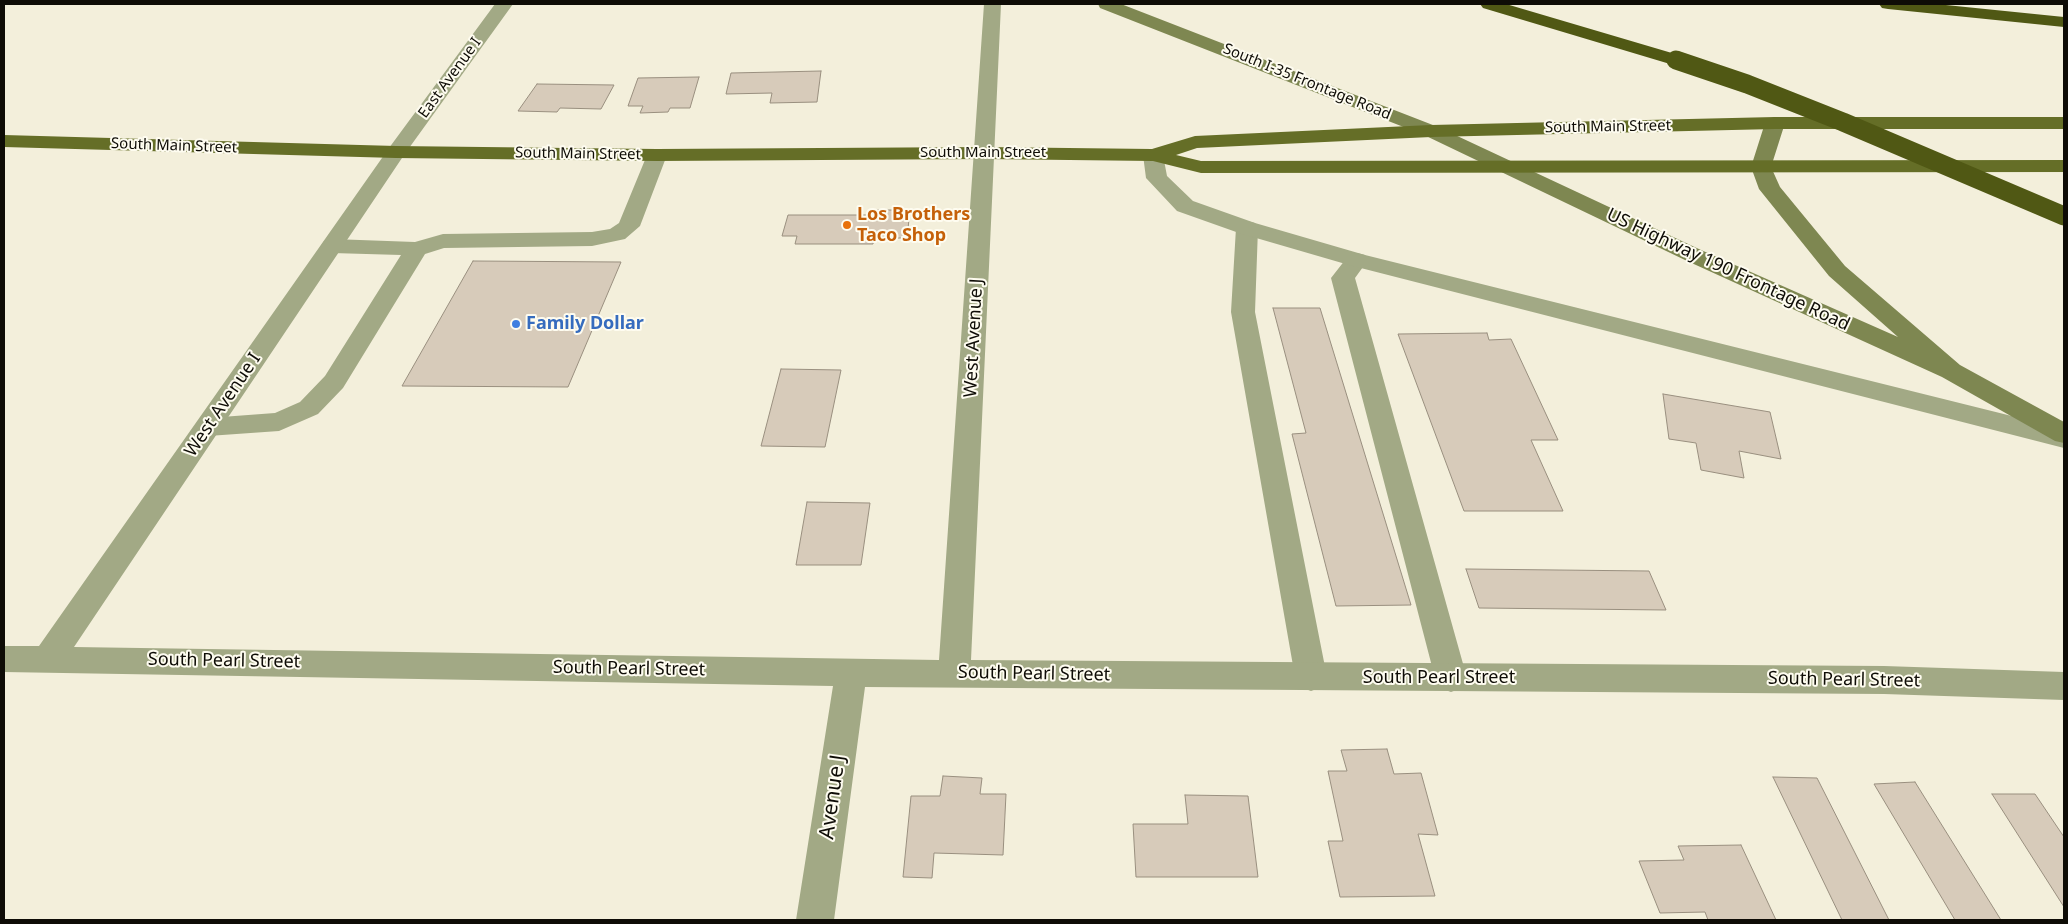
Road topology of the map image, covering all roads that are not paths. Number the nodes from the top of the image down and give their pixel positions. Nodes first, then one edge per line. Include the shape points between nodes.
1 (504, 4) edge
2 (993, 4) edge
3 (1106, 4) edge
4 (1489, 4) edge
5 (1888, 4) edge
6 (2036, 4) edge
7 (2064, 14) edge
8 (2064, 22) edge
9 (1775, 123) junction
10 (2064, 123) edge
11 (1431, 131) junction
12 (4, 141) edge
13 (396, 152) junction
14 (985, 153) junction
15 (657, 155) junction
16 (1153, 155) junction
17 (1506, 166) junction
18 (2064, 166) edge
19 (1761, 167) junction
20 (2064, 216) edge
21 (1248, 228) junction
22 (332, 246) junction
23 (416, 249) junction
24 (1357, 260) junction
25 (1951, 371) junction
26 (208, 427) junction
27 (2064, 434) edge
28 (2064, 439) edge
29 (49, 658) junction
30 (5, 660) edge
31 (851, 673) junction
32 (954, 673) junction
33 (1311, 678) junction
34 (1451, 678) junction
35 (2064, 686) edge
36 (815, 920) edge

1 - 13 street, East Avenue I
2 - 14 street, West Avenue J
3 - 11 main road, South I-35 Frontage Road
4 - 20 highway, bridge via 1747,84
5 - 8 highway
6 - 7 highway
9 - 10 main road, South Main Street
9 - 11 main road, South Main Street
9 - 19 main road
11 - 16 main road, South Main Street via 1196,142
11 - 17 main road, South I-35 Frontage Road
12 - 13 main road, South Main Street
13 - 15 main road, South Main Street
13 - 22 street, West Avenue I
14 - 15 main road, South Main Street
14 - 16 main road, South Main Street
14 - 32 street, West Avenue J
15 - 23 street via 629,226 617,234 592,239 443,240
16 - 17 main road, South Main Street via 1201,167
16 - 21 street via 1157,178 1185,206
17 - 19 main road, South Main Street
17 - 25 main road, US Highway 190 Frontage Road
18 - 19 main road, South Main Street
19 - 25 main road via 1770,190 1837,271
21 - 24 street
21 - 33 street via 1243,312
22 - 23 street
22 - 26 street, West Avenue I
23 - 26 street via 334,382 309,408 279,422
24 - 28 street
24 - 34 street via 1343,278
25 - 27 main road
26 - 29 street, West Avenue I
29 - 30 street, South Pearl Street
29 - 31 street, South Pearl Street
31 - 32 street, South Pearl Street
31 - 36 street, Avenue J
32 - 33 street, South Pearl Street
33 - 34 street, South Pearl Street
34 - 35 street, South Pearl Street via 1884,680

